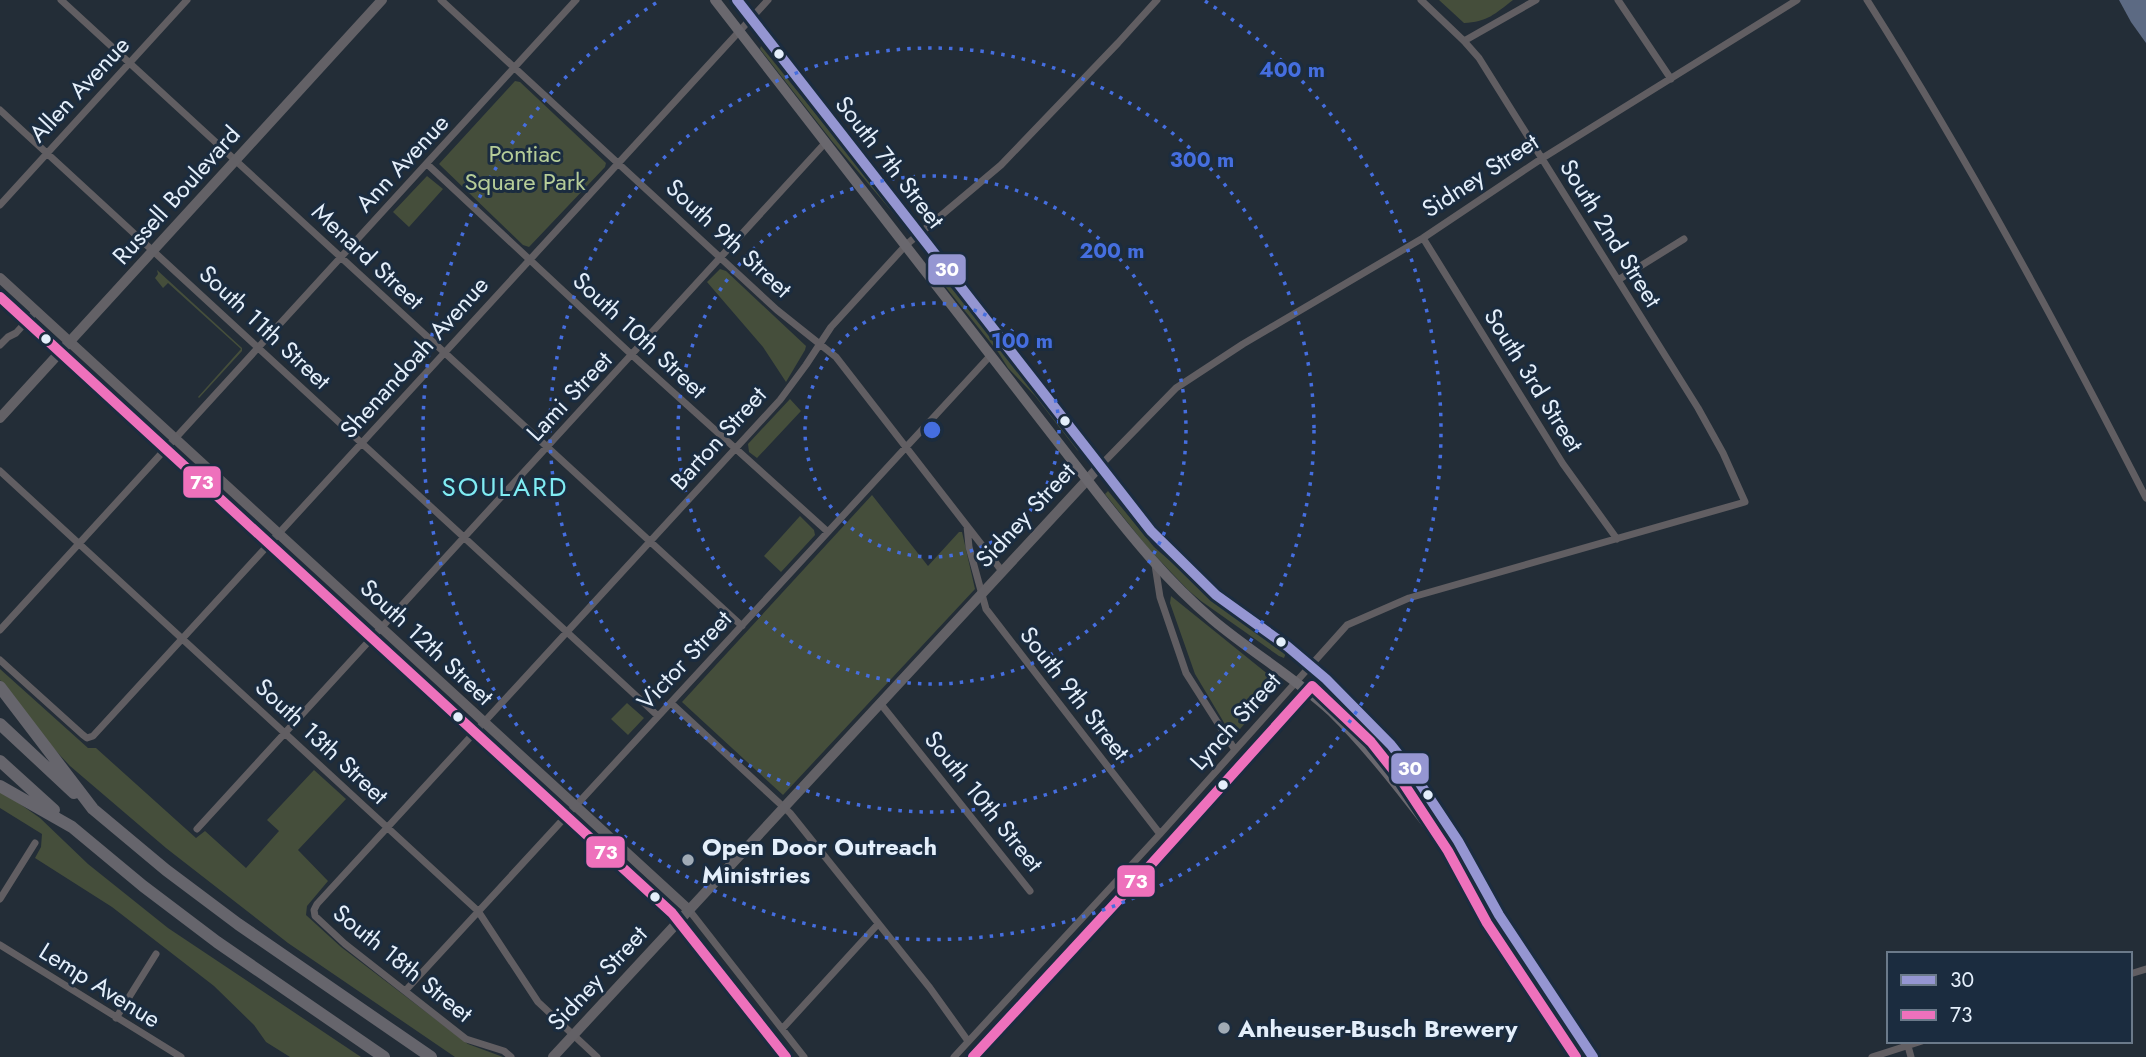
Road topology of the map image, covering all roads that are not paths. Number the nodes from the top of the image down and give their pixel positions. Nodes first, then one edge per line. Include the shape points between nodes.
1 (61, 0) edge
2 (187, 0) edge
3 (382, 0) edge
4 (441, 0) edge
5 (576, 0) edge
6 (715, 0) edge
7 (737, 0) edge
8 (768, 0) edge
9 (1157, 0) edge
10 (1421, 0) edge
11 (1536, 0) edge
12 (1618, 0) edge
13 (1797, 0) edge
14 (1867, 0) edge
15 (751, 18) junction
16 (738, 31) junction
17 (1464, 41) junction
18 (130, 63) junction
19 (515, 68) junction
20 (1671, 79) junction
21 (0, 110) edge
22 (826, 142) junction
23 (46, 154) junction
24 (1541, 159) junction
25 (236, 161) junction
26 (618, 162) junction
27 (427, 164) junction
28 (0, 205) edge
29 (919, 233) junction
30 (1423, 238) junction
31 (1684, 239) dead end
32 (906, 244) junction
33 (153, 251) junction
34 (721, 257) junction
35 (341, 258) junction
36 (530, 259) junction
37 (0, 278) edge
38 (1618, 280) junction
39 (36, 311) junction
40 (69, 342) junction
41 (0, 345) edge
42 (820, 345) junction
43 (259, 348) junction
44 (444, 353) junction
45 (633, 356) junction
46 (990, 356) junction
47 (0, 418) edge
48 (175, 439) junction
49 (362, 442) junction
50 (547, 447) junction
51 (906, 447) junction
52 (736, 448) junction
53 (1100, 466) junction
54 (0, 471) edge
55 (1087, 480) junction
56 (2146, 498) edge
57 (1745, 502) joint
58 (967, 526) junction
59 (828, 532) junction
60 (278, 534) junction
61 (465, 537) junction
62 (1617, 539) junction
63 (650, 541) junction
64 (79, 543) junction
65 (1155, 565) junction
66 (1002, 571) junction
67 (981, 594) junction
68 (742, 626) junction
69 (382, 629) junction
70 (0, 630) edge
71 (567, 631) junction
72 (183, 638) junction
73 (0, 660) edge
74 (1311, 666) junction
75 (1296, 682) junction
76 (0, 687) edge
77 (671, 702) junction
78 (880, 703) junction
79 (658, 716) junction
80 (484, 722) junction
81 (0, 724) edge
82 (285, 733) junction
83 (1236, 750) junction
84 (0, 761) edge
85 (0, 786) edge
86 (575, 806) junction
87 (784, 807) junction
88 (93, 809) junction
89 (72, 827) junction
90 (387, 827) junction
91 (197, 829) dead end
92 (1160, 834) junction
93 (35, 842) dead end
94 (1030, 891) dead end
95 (0, 899) edge
96 (314, 910) joint
97 (688, 910) junction
98 (478, 911) junction
99 (1499, 915) junction
100 (878, 923) junction
101 (0, 945) edge
102 (156, 954) dead end
103 (406, 990) junction
104 (116, 1018) junction
105 (782, 1029) junction
106 (572, 1035) junction
107 (968, 1041) junction
108 (1916, 1043) edge
109 (1908, 1046) junction
110 (181, 1057) edge
111 (384, 1057) edge
112 (431, 1057) edge
113 (511, 1057) edge
114 (553, 1057) edge
115 (597, 1057) edge
116 (804, 1057) edge
117 (954, 1057) edge
118 (1593, 1057) edge
119 (1872, 1057) edge
120 (1911, 1057) edge

1 - 18 street, Menard Street
2 - 18 street, Allen Avenue
3 - 25 street, Russell Boulevard
4 - 19 street, South 9th Street
5 - 19 street, Ann Avenue
6 - 16 main road, South 7th Street
7 - 15 main road, South 7th Street
8 - 15 street, Shenandoah Avenue
9 - 29 street, Barton Street via 1002,165
10 - 17 street, South 2nd Street
11 - 17 street
12 - 20 street
13 - 20 street, Sidney Street
14 - 56 street via 1926,93 2058,326
15 - 16 street, Shenandoah Avenue
15 - 29 main road, South 7th Street
16 - 22 main road, South 7th Street
16 - 26 street, Shenandoah Avenue
17 - 24 street, South 2nd Street
18 - 23 street, Allen Avenue
18 - 25 street, Menard Street
19 - 26 street, South 9th Street
19 - 27 street, Ann Avenue
20 - 24 street, Sidney Street
21 - 23 street, South 11th Street
22 - 32 main road, South 7th Street
22 - 34 street, Lami Street
23 - 28 street, Allen Avenue
23 - 33 street, South 11th Street
24 - 30 street, Sidney Street
24 - 38 street, South 2nd Street
25 - 33 street, Russell Boulevard
25 - 35 street, Menard Street
26 - 34 street, South 9th Street
26 - 36 street, Shenandoah Avenue
27 - 35 street, Ann Avenue
27 - 36 street, South 10th Street
29 - 32 street, Barton Street
29 - 53 main road, South 7th Street
30 - 53 street, Sidney Street via 1176,388
30 - 62 street, South 3rd Street via 1560,460
31 - 38 street
32 - 42 street, Barton Street
32 - 46 main road, South 7th Street
33 - 40 street, Russell Boulevard
33 - 43 street, South 11th Street
34 - 42 street, South 9th Street
34 - 45 street, Lami Street
35 - 43 street, Ann Avenue
35 - 44 street, Menard Street
36 - 44 street, Shenandoah Avenue
36 - 45 street, South 10th Street
37 - 39 street, South 12th Street
38 - 57 street, South 2nd Street via 1698,408
39 - 40 street, South 12th Street
39 - 41 street
40 - 47 street, Russell Boulevard
40 - 48 street, South 12th Street
42 - 51 street, South 9th Street via 836,357
42 - 52 street, Barton Street via 788,390
43 - 48 street, Ann Avenue
43 - 49 street, South 11th Street
44 - 49 street, Shenandoah Avenue
44 - 50 street, Menard Street
45 - 50 street, Lami Street
45 - 52 street, South 10th Street
46 - 51 street, Victor Street
46 - 55 main road, South 7th Street
48 - 60 street, South 12th Street
48 - 64 street, Ann Avenue
49 - 60 street, Shenandoah Avenue
49 - 61 street, South 11th Street
50 - 61 street, Lami Street
50 - 63 street, Menard Street
51 - 58 street, South 9th Street
51 - 59 street, Victor Street
52 - 59 street, South 10th Street
52 - 63 street, Barton Street
53 - 55 street, Sidney Street
53 - 74 main road, South 7th Street via 1163,545 1216,594
54 - 64 street, South 13th Street
55 - 65 main road, South 7th Street
55 - 66 street, Sidney Street
57 - 62 street, Lynch Street
58 - 66 street, South 9th Street
58 - 67 street, South 9th Street
59 - 68 street, Victor Street
60 - 69 street, South 12th Street
60 - 72 street, Shenandoah Avenue
61 - 69 street, Lami Street
61 - 71 street, South 11th Street
62 - 74 street, Lynch Street via 1409,598 1347,625
63 - 68 street, Menard Street
63 - 71 street, Barton Street
64 - 70 street, Ann Avenue
64 - 72 street, South 13th Street
65 - 75 main road via 1214,621
65 - 83 street, South 7th Street via 1163,606 1186,673
66 - 67 street, Sidney Street
67 - 78 street, Sidney Street
67 - 92 street, South 9th Street via 990,615
68 - 77 street, Victor Street
69 - 80 street, South 12th Street
69 - 82 street, Lami Street
71 - 79 street, South 11th Street
71 - 80 street, Barton Street
72 - 73 street, Shenandoah Avenue via 87,738
72 - 82 street, South 13th Street
74 - 75 street, Lynch Street
74 - 99 main road, South 7th Street via 1401,757 1458,841
75 - 83 street, Lynch Street
75 - 99 main road via 1364,747
76 - 88 highway
77 - 79 street, Victor Street
77 - 87 street
78 - 87 street, Sidney Street
78 - 94 street, South 10th Street
79 - 86 street, Victor Street
80 - 86 street, South 12th Street
80 - 90 street, Barton Street
81 - 88 highway
82 - 90 street, South 13th Street
82 - 91 street, Lami Street
83 - 92 street, Lynch Street
84 - 89 highway
85 - 89 highway
86 - 97 street, South 12th Street
86 - 98 street, Victor Street
87 - 97 street, Sidney Street
87 - 100 street
88 - 112 highway via 202,898
89 - 111 highway via 217,942
90 - 96 street, Barton Street
90 - 98 street, South 13th Street
92 - 107 street, Lynch Street
93 - 95 street
96 - 103 street, South 18th Street via 345,944
97 - 105 street, South 12th Street
97 - 106 street, Sidney Street
98 - 103 street, Victor Street
98 - 106 street, South 13th Street via 538,1002
99 - 118 main road
100 - 105 street
100 - 107 street
101 - 104 street, Lemp Avenue
102 - 104 street
103 - 113 street, South 18th Street via 466,1039
104 - 110 street, Lemp Avenue
105 - 116 street, South 12th Street
106 - 114 street, Sidney Street
106 - 115 street, South 13th Street
107 - 117 street, Lynch Street
108 - 109 street
109 - 119 street
109 - 120 street

